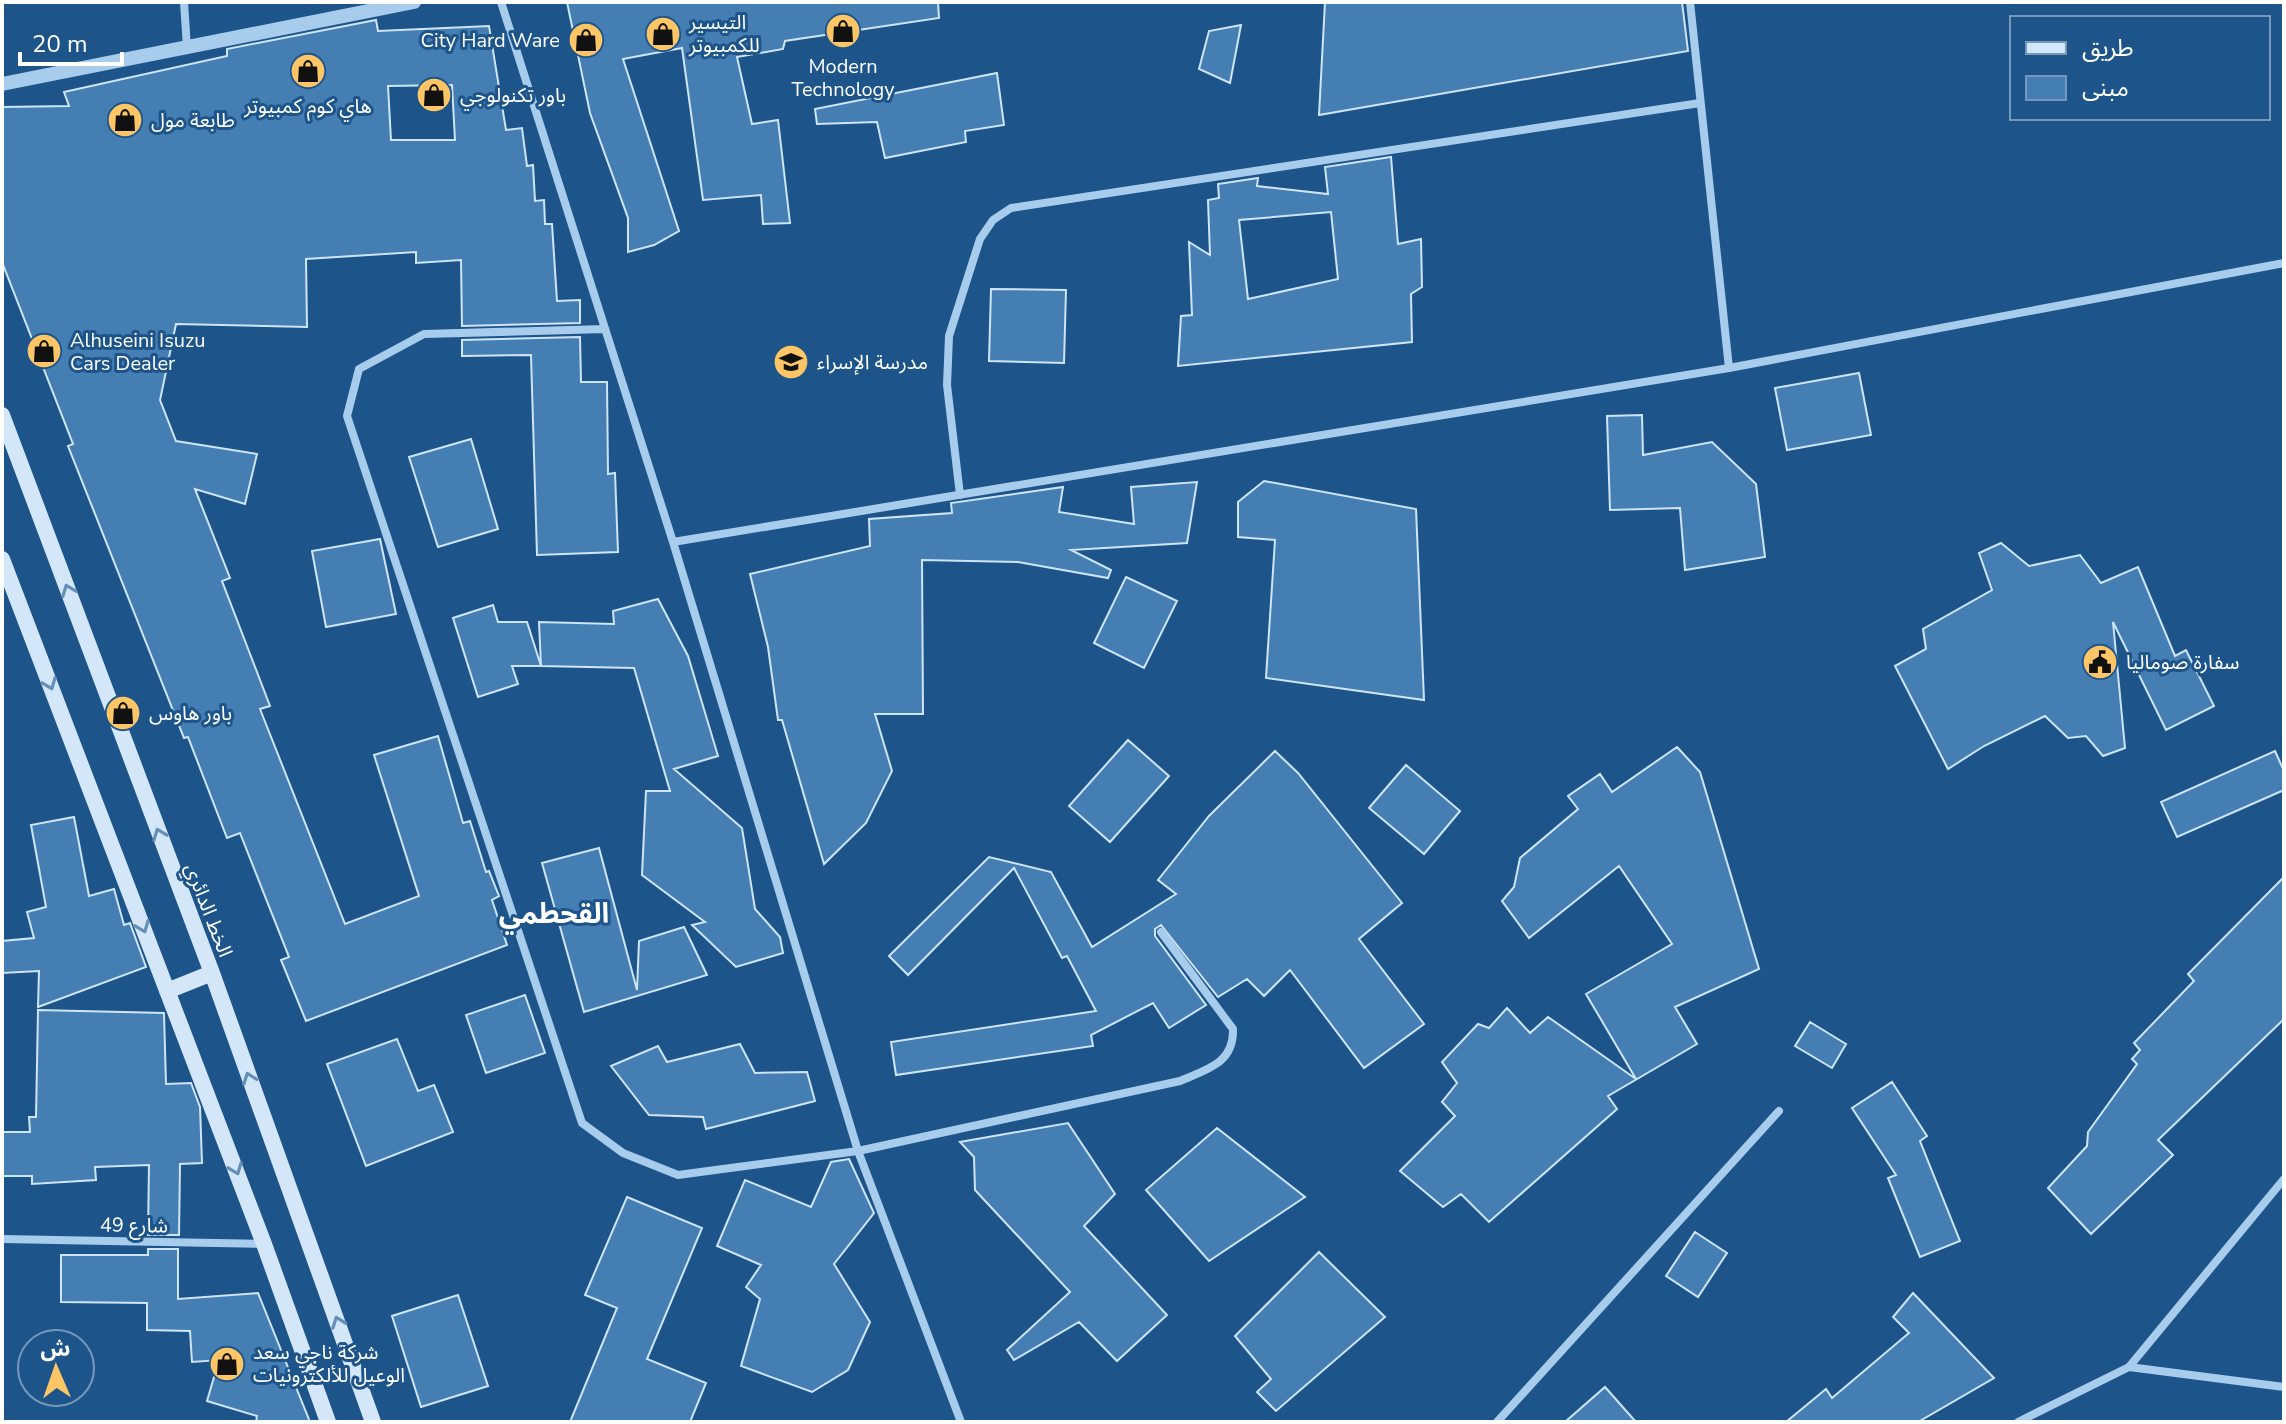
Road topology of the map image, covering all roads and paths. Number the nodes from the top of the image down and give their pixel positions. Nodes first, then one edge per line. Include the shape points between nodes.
1 (184, 2) edge
2 (414, 2) edge
3 (501, 2) edge
4 (1690, 2) edge
5 (187, 48) junction
6 (2, 84) edge
7 (1700, 103) junction
8 (2284, 263) edge
9 (605, 329) junction
10 (1729, 368) junction
11 (2, 415) edge
12 (960, 495) junction
13 (673, 542) junction
14 (2, 559) edge
15 (1161, 932) dead end
16 (212, 973) junction
17 (167, 991) junction
18 (1779, 1111) dead end
19 (858, 1151) junction
20 (2284, 1179) edge
21 (2, 1239) edge
22 (264, 1244) junction
23 (2129, 1367) junction
24 (2284, 1387) edge
25 (328, 1422) edge
26 (373, 1422) edge
27 (961, 1422) edge
28 (1497, 1422) edge
29 (2018, 1422) edge

1 - 5 street
2 - 5 street
3 - 9 street
4 - 7 street
5 - 6 street
7 - 10 street
7 - 12 street via 1011,208 993,220 980,239 949,336 947,385
8 - 10 street
9 - 13 street
9 - 19 street via 424,334 359,369 347,416 360,463 582,1123 623,1153 678,1175
10 - 12 street
16 -> 11 main road, الخط الدائري
12 - 13 street
13 - 19 street
14 -> 17 main road
15 - 19 street via 1233,1029 1233,1045 1217,1065 1180,1081
16 - 17 main road
26 -> 16 main road, الخط الدائري
17 -> 22 main road
18 - 28 street
19 - 27 street
20 - 23 street
21 - 22 street, شارع 49
22 - 25 main road
23 - 24 street
23 - 29 street

